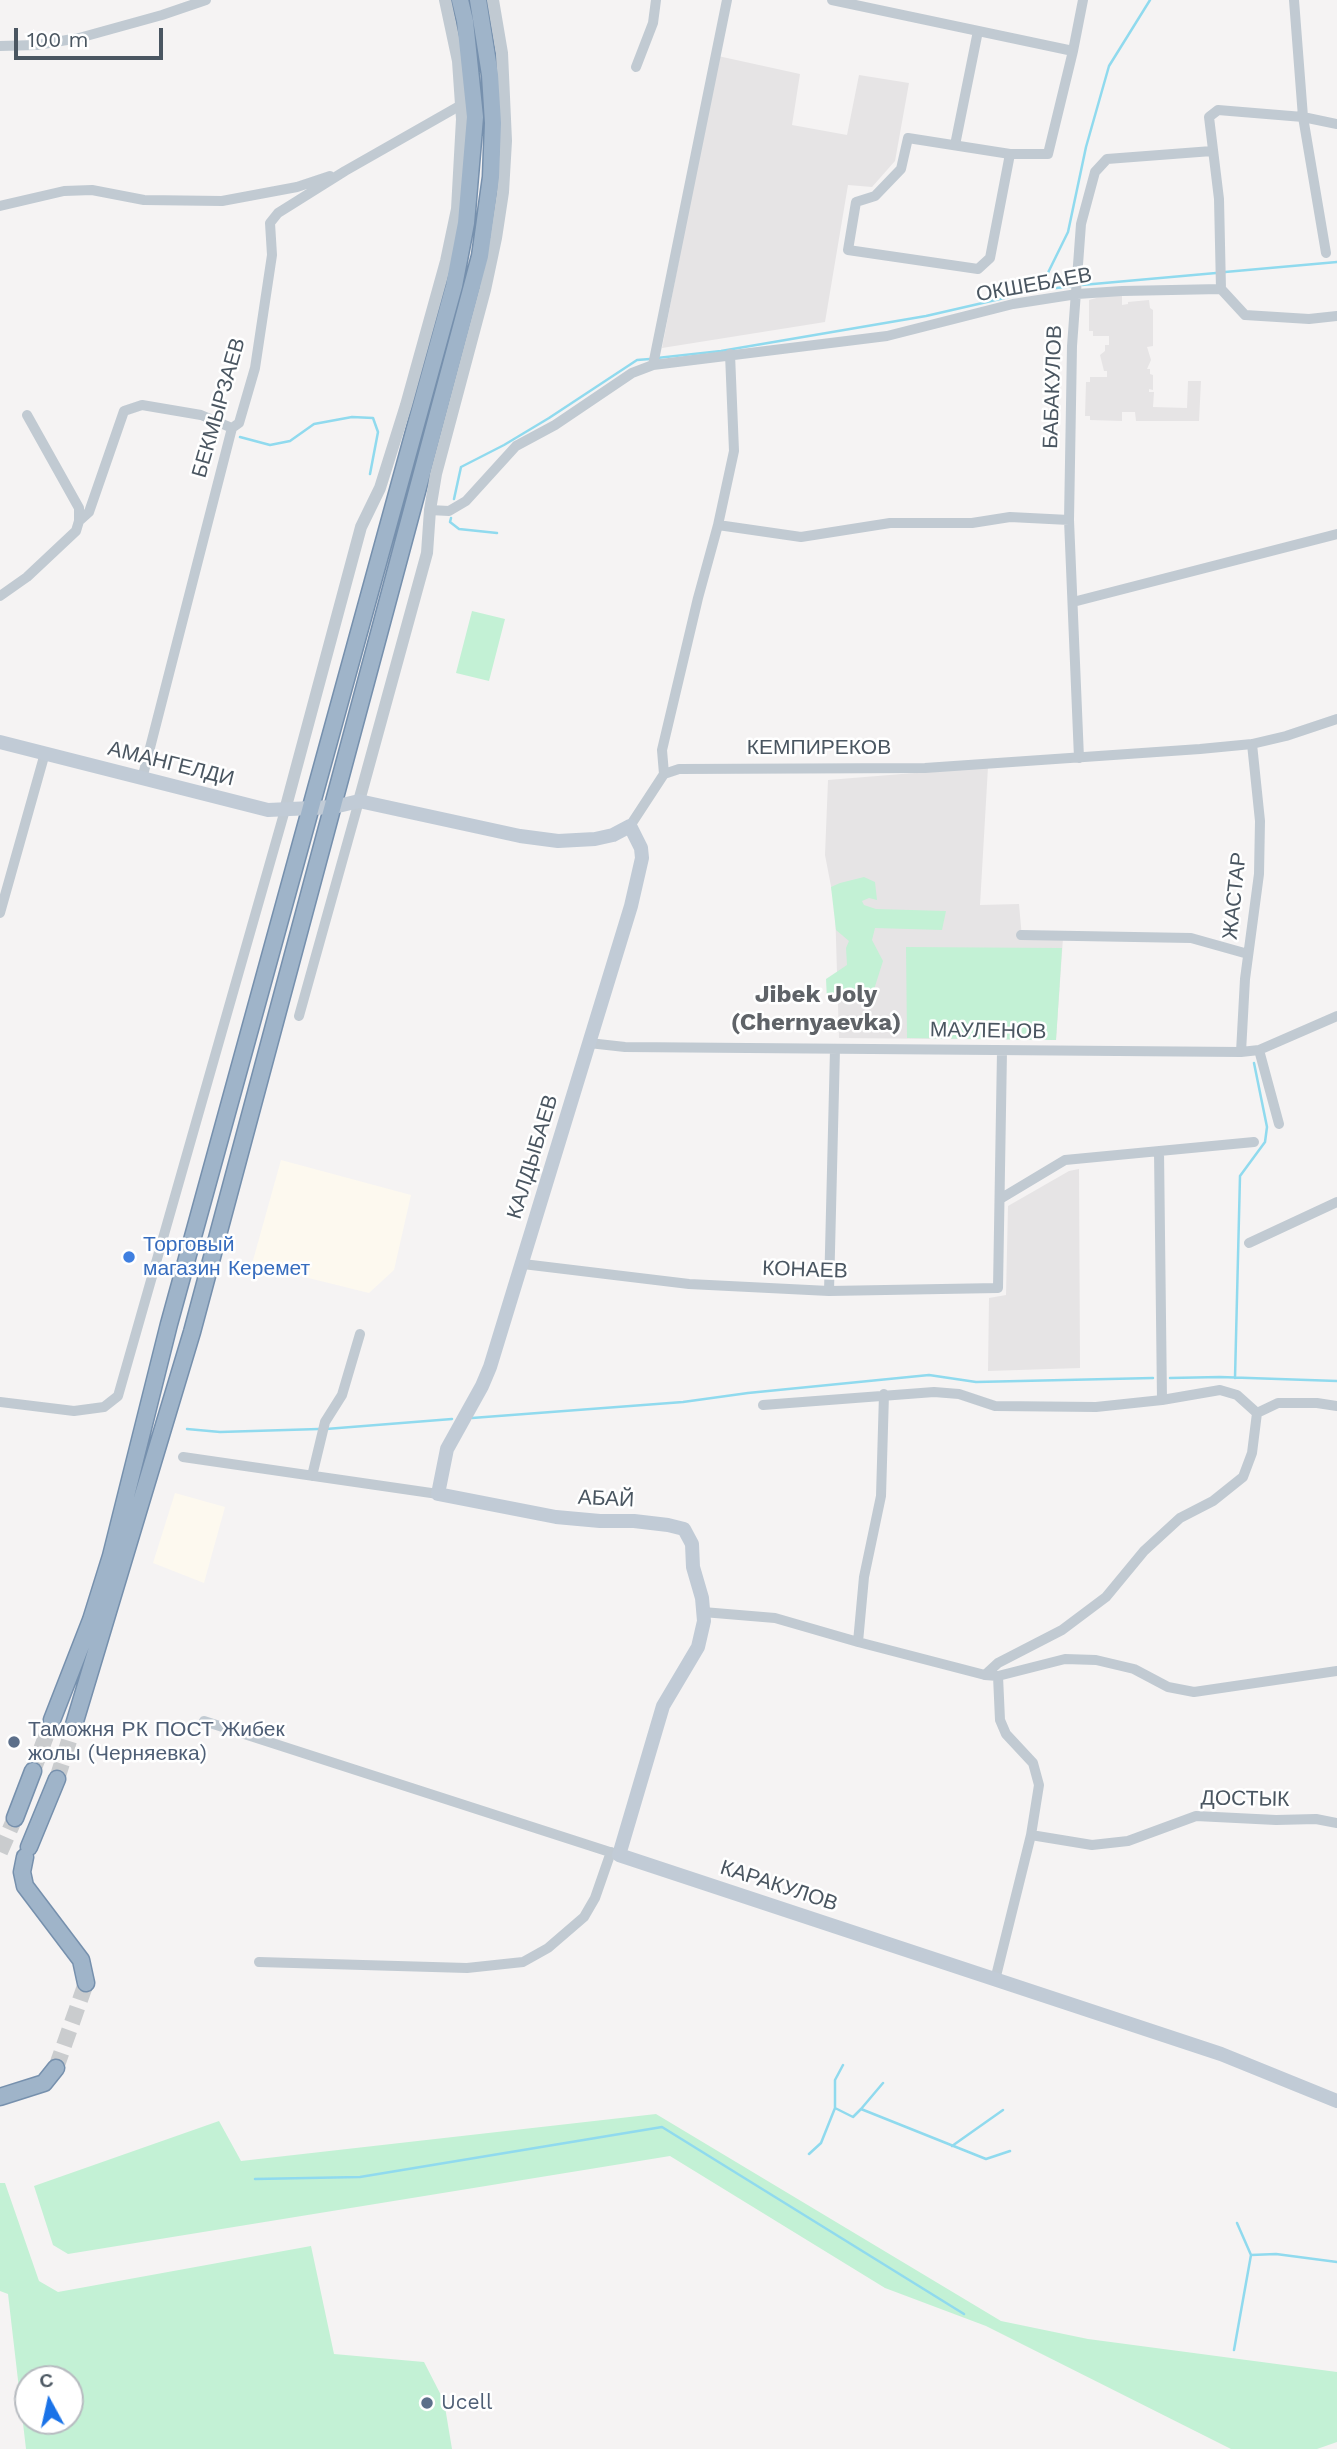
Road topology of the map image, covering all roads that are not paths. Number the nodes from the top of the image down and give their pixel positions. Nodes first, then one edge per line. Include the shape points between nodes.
1 (206, 0) edge
2 (445, 0) edge
3 (460, 0) edge
4 (478, 0) edge
5 (493, 0) edge
6 (656, 0) edge
7 (727, 0) edge
8 (832, 0) edge
9 (1083, 0) edge
10 (1293, 0) edge
11 (978, 31) junction
12 (0, 46) edge
13 (1073, 51) junction
14 (636, 67) dead end
15 (461, 105) junction
16 (1303, 117) junction
17 (1337, 124) edge
18 (955, 145) junction
19 (1212, 151) junction
20 (1010, 154) junction
21 (345, 171) junction
22 (0, 206) edge
23 (1326, 253) dead end
24 (1221, 289) junction
25 (1077, 294) junction
26 (1337, 316) edge
27 (730, 354) junction
28 (653, 365) junction
29 (27, 415) dead end
30 (232, 428) junction
31 (430, 510) junction
32 (1069, 520) junction
33 (79, 521) junction
34 (718, 525) junction
35 (1337, 534) edge
36 (0, 596) edge
37 (1073, 602) junction
38 (1337, 719) edge
39 (0, 742) edge
40 (1252, 744) junction
41 (45, 753) junction
42 (1079, 758) junction
43 (664, 774) junction
44 (142, 779) junction
45 (359, 801) junction
46 (334, 807) junction
47 (309, 809) junction
48 (285, 810) junction
49 (631, 826) junction
50 (0, 913) edge
51 (1021, 935) dead end
52 (1248, 954) junction
53 (299, 1016) dead end
54 (1337, 1016) edge
55 (589, 1043) junction
56 (835, 1049) junction
57 (1259, 1050) junction
58 (1002, 1051) junction
59 (1241, 1052) junction
60 (1279, 1124) dead end
61 (1254, 1142) dead end
62 (1159, 1151) junction
63 (1000, 1199) junction
64 (1337, 1202) edge
65 (1249, 1243) dead end
66 (523, 1264) junction
67 (829, 1291) junction
68 (169, 1324) junction
69 (192, 1332) junction
70 (360, 1334) dead end
71 (884, 1394) junction
72 (1162, 1400) junction
73 (0, 1402) edge
74 (763, 1405) dead end
75 (1337, 1406) edge
76 (1257, 1413) junction
77 (183, 1457) dead end
78 (313, 1476) junction
79 (134, 1494) junction
80 (438, 1494) junction
81 (703, 1612) junction
82 (858, 1642) junction
83 (1337, 1671) edge
84 (985, 1675) junction
85 (998, 1676) junction
86 (52, 1720) tunnel mouth
87 (204, 1721) dead end
88 (73, 1728) tunnel mouth
89 (33, 1771) tunnel mouth
90 (57, 1779) tunnel mouth
91 (15, 1818) tunnel mouth
92 (1337, 1823) edge
93 (1031, 1835) junction
94 (615, 1853) junction
95 (259, 1962) dead end
96 (995, 1980) junction
97 (86, 1983) tunnel mouth
98 (55, 2068) tunnel mouth
99 (0, 2097) edge
100 (1337, 2101) edge

1 - 12 street via 79,38 37,46
2 - 15 street via 458,61
3 - 47 highway via 475,117 466,223 454,286
4 - 46 highway via 493,123 480,256
5 - 31 street via 505,91 503,192 485,289
6 - 14 street via 653,23
7 - 28 street
8 - 11 street
9 - 13 street
10 - 16 street
11 - 13 street
11 - 18 street
13 - 20 street via 1048,154
15 - 21 street, БЕКМЫРЗАЕВ
15 - 48 street via 457,209 446,261 384,477 361,527
16 - 17 street
16 - 19 street via 1218,110 1209,117
16 - 23 street
18 - 20 street
18 - 20 street via 908,138 901,169 875,196 856,202 848,250 978,269 990,258
19 - 24 street via 1219,199
19 - 25 street, БАБАКУЛОВ via 1107,159 1095,172 1081,225
21 - 22 street via 297,187 222,201 144,200 92,190 64,191
21 - 30 street, БЕКМЫРЗАЕВ via 278,213 270,223 272,255 255,368 239,423
24 - 25 street, ОКШЕБАЕВ
24 - 26 street via 1245,315
25 - 27 street, ОКШЕБАЕВ via 1013,304 887,336
25 - 32 street, БАБАКУЛОВ
27 - 28 street, ОКШЕБАЕВ
27 - 34 street via 734,451
28 - 31 street, ОКШЕБАЕВ via 632,373 516,446 466,501 449,511
29 - 33 street via 79,508
30 - 33 street via 201,415 142,405 124,411 89,512
30 - 44 street, БЕКМЫРЗАЕВ
31 - 45 street via 427,553
32 - 34 street via 1010,517 972,523 890,523 801,537
32 - 37 street, БАБАКУЛОВ
33 - 36 street via 66,541
34 - 43 street via 662,750
35 - 37 street
37 - 42 street, БАБАКУЛОВ
38 - 40 street, КЕМПИРЕКОВ
39 - 41 main road, АМАНГЕЛДИ
40 - 42 street, КЕМПИРЕКОВ
40 - 52 street, ЖАСТАР via 1260,821 1259,874
41 - 44 main road, АМАНГЕЛДИ
41 - 50 street
42 - 43 street, КЕМПИРЕКОВ via 925,768 680,769
43 - 49 street
44 - 48 main road, АМАНГЕЛДИ via 268,810
45 - 46 main road
45 - 49 main road via 558,841 595,839
45 - 53 street
46 - 47 main road, АМАНГЕЛДИ
46 - 69 highway
47 - 48 main road, АМАНГЕЛДИ
47 - 68 highway
48 - 73 street via 118,1396 104,1407 74,1411
49 - 55 main road, КАЛДЫБАЕВ via 641,848 640,868
51 - 52 street via 1191,938
52 - 59 street, ЖАСТАР
54 - 57 street, МАУЛЕНОВ
55 - 56 street, МАУЛЕНОВ
55 - 66 main road, КАЛДЫБАЕВ
56 - 58 street, МАУЛЕНОВ
56 - 67 street
57 - 59 street, МАУЛЕНОВ
57 - 60 street
58 - 59 street, МАУЛЕНОВ
58 - 63 street, КОНАЕВ
61 - 62 street
62 - 63 street via 1065,1160
62 - 72 street
63 - 67 street, КОНАЕВ via 998,1288
64 - 65 street
66 - 67 street, КОНАЕВ via 689,1284
66 - 80 main road, КАЛДЫБАЕВ via 486,1377 447,1449
68 - 69 highway
68 - 79 highway
69 - 79 highway
70 - 78 street via 342,1395 325,1422
71 - 72 street via 934,1391 995,1406 1036,1408
71 - 74 street
71 - 82 street via 881,1496 864,1577
72 - 76 street via 1220,1390 1237,1395
75 - 76 street via 1278,1403
76 - 84 street via 1252,1453 1243,1477 1213,1501 1180,1518 1144,1551 1106,1597 1062,1630 998,1663
77 - 78 street, АБАЙ
78 - 80 street, АБАЙ
79 - 86 highway
79 - 88 highway via 110,1608
80 - 81 main road, АБАЙ via 556,1517 684,1529 692,1544
81 - 82 street via 775,1618
81 - 94 main road, АБАЙ via 698,1647 663,1706
82 - 84 street
83 - 85 street via 1194,1692 1096,1660 1065,1659
84 - 85 street
85 - 93 street via 1000,1720 1006,1734 1033,1763 1039,1785
87 - 94 street, КАРАКУЛОВ
89 - 91 highway
90 - 97 highway via 22,1872 25,1886 81,1959
92 - 93 street, ДОСТЫК via 1196,1816 1128,1841 1091,1846
93 - 96 street
94 - 95 street via 584,1917 548,1948 523,1962 467,1968
94 - 96 main road, КАРАКУЛОВ
96 - 100 main road, КАРАКУЛОВ via 1222,2054
98 - 99 highway via 44,2082

